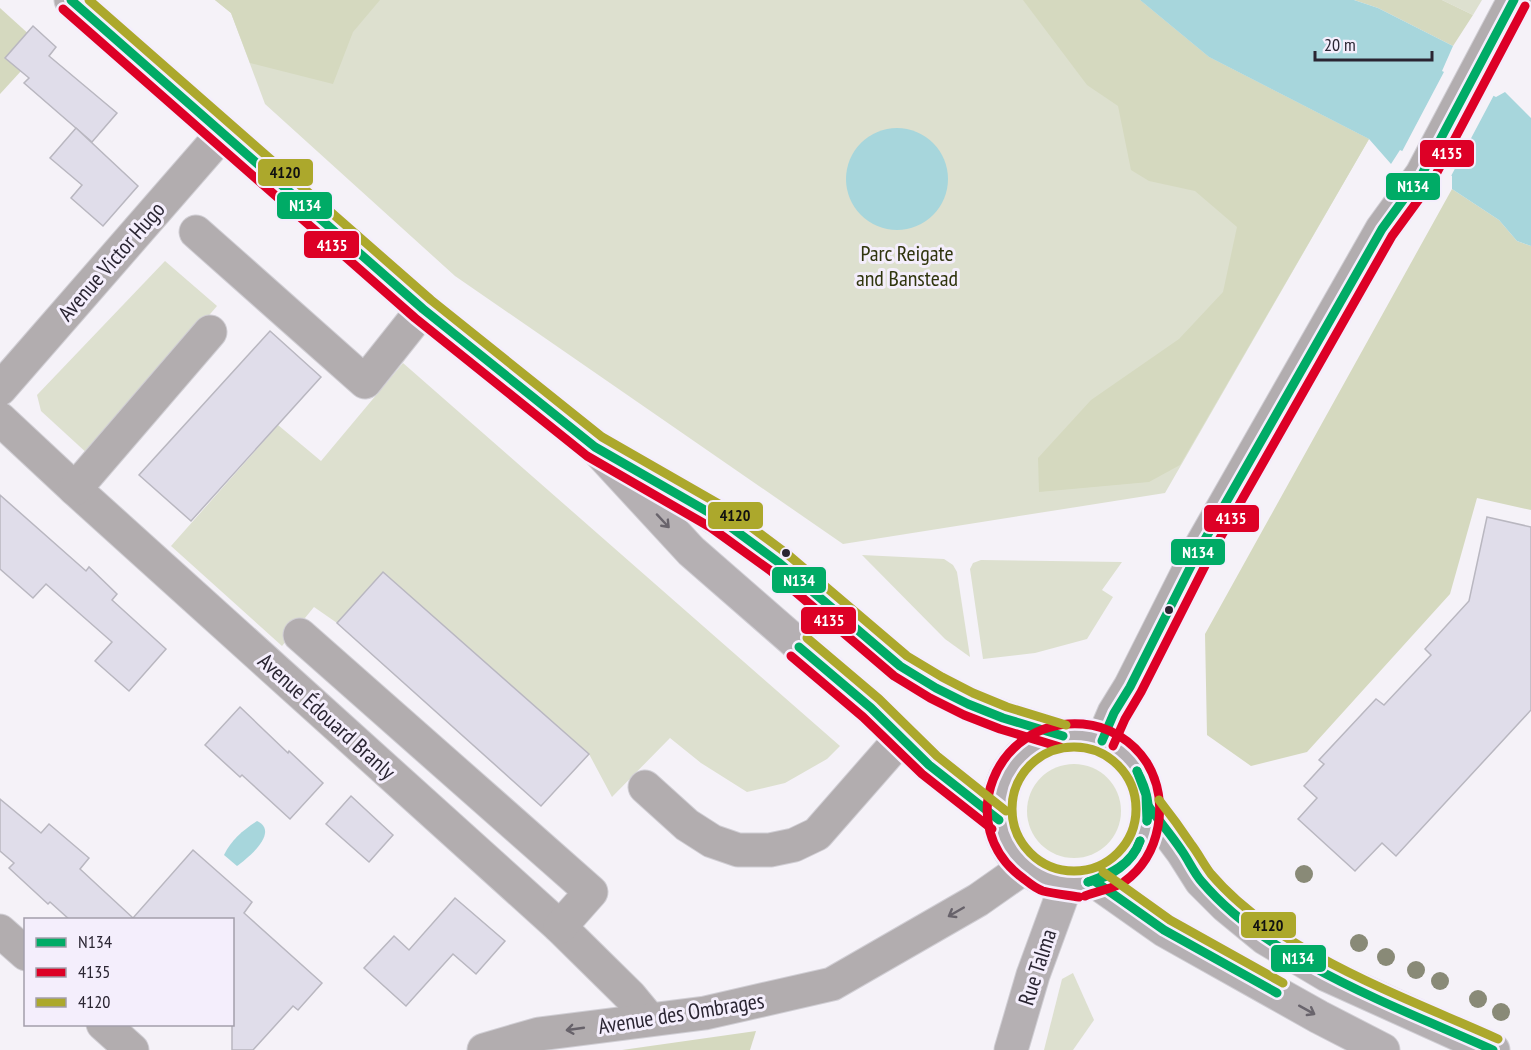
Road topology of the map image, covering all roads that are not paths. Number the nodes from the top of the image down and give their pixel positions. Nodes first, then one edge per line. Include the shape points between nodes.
1 (71, 0) edge
2 (1514, 0) edge
3 (223, 133) junction
4 (196, 232) dead end
5 (423, 309) junction
6 (210, 332) dead end
7 (0, 390) edge
8 (0, 418) edge
9 (595, 447) junction
10 (75, 489) junction
11 (300, 635) dead end
12 (1063, 736) junction
13 (902, 737) junction
14 (1102, 741) junction
15 (645, 787) dead end
16 (1149, 807) junction
17 (999, 820) junction
18 (1025, 867) junction
19 (1081, 884) junction
20 (560, 927) junction
21 (0, 931) edge
22 (24, 952) edge
23 (649, 1019) junction
24 (105, 1026) edge
25 (132, 1050) edge
26 (484, 1050) edge
27 (1011, 1050) edge
28 (1383, 1050) edge
29 (1493, 1050) edge

1 - 3 main road
2 - 14 street via 1422,174 1382,229 1200,548
3 - 5 main road
3 - 7 street, Avenue Victor Hugo
4 - 5 street via 365,382
5 - 9 main road
6 - 10 street
8 - 10 street, Avenue Édouard Branly
9 - 12 main road via 717,517 778,562 900,666 968,704
9 -> 13 main road via 691,551
10 - 20 street, Avenue Édouard Branly
11 - 20 street via 591,892
12 - 14 main road via 1090,736
12 - 17 main road via 1032,747 1019,758 1002,787
13 - 15 street via 817,834 794,845 770,850 738,850 712,841 687,825
13 - 17 main road via 929,765
14 - 16 main road via 1121,751 1135,767 1145,786
16 - 19 main road via 1146,831 1136,853 1118,871
16 - 29 main road via 1201,882 1265,938 1327,975
17 - 18 main road via 1012,854
18 - 19 main road via 1044,880
18 -> 23 street, Avenue des Ombrages via 978,900 831,984 705,1013
19 - 27 main road, Rue Talma via 1033,975
19 -> 28 main road
20 - 23 street, Avenue Édouard Branly
21 - 22 street
23 -> 26 street, Avenue des Ombrages via 539,1034
24 - 25 street

